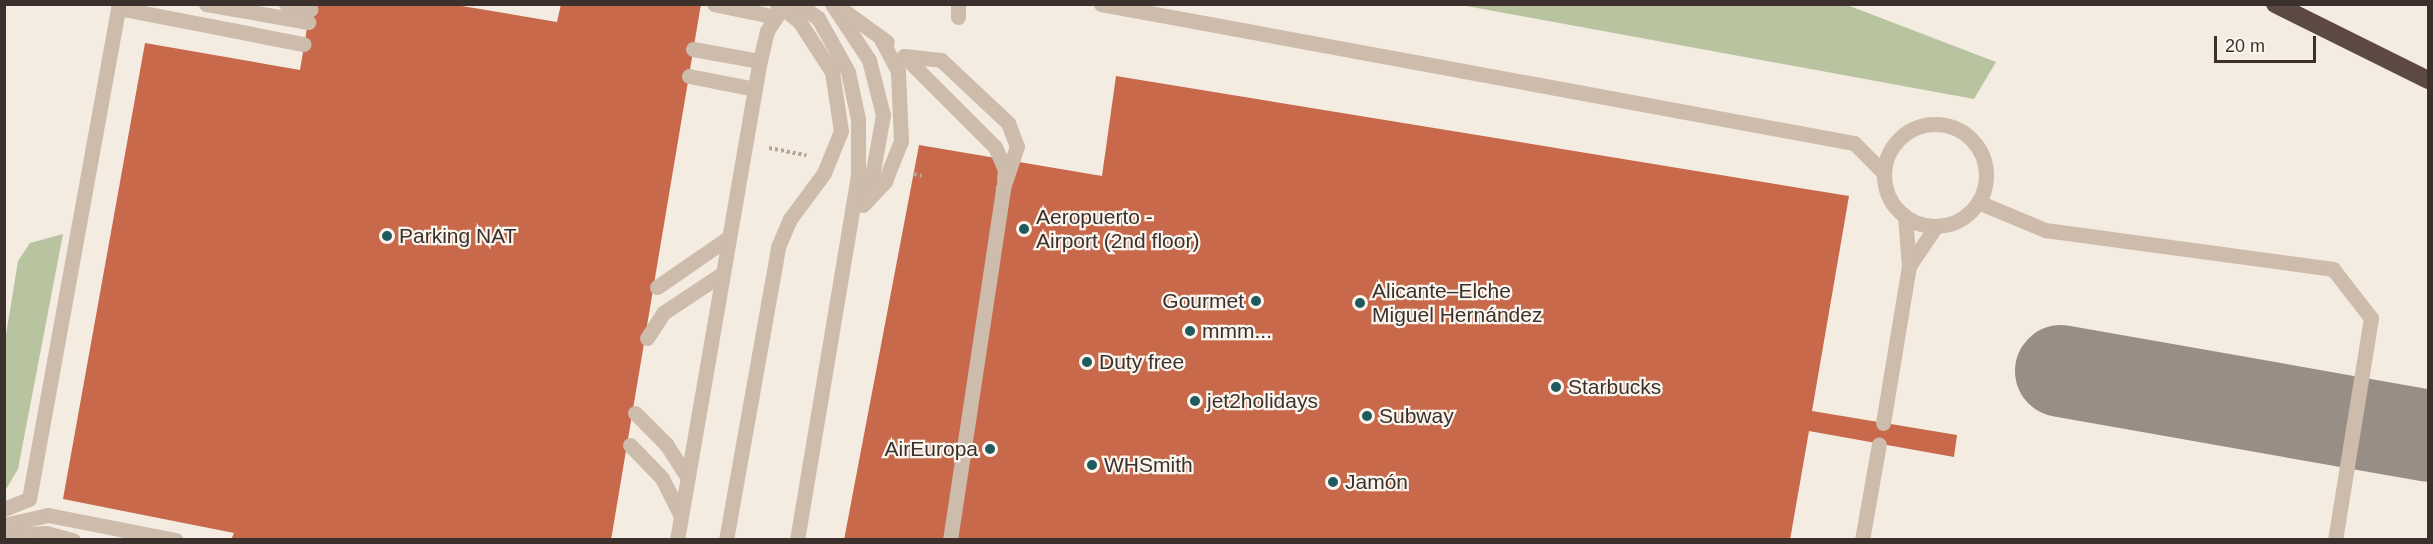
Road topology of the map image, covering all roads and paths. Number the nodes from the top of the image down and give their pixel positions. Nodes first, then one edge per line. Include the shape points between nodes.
1 (206, 4) edge
2 (286, 4) edge
3 (714, 4) edge
4 (777, 4) edge
5 (798, 4) edge
6 (833, 4) edge
7 (1101, 4) edge
8 (2275, 4) edge
9 (118, 6) edge
10 (880, 36) junction
11 (304, 44) dead end
12 (693, 49) dead end
13 (904, 56) junction
14 (760, 61) junction
15 (689, 76) dead end
16 (2428, 80) edge
17 (755, 89) junction
18 (1884, 173) junction
19 (1003, 188) junction
20 (1978, 202) junction
21 (852, 215) junction
22 (1905, 216) junction
23 (1936, 226) junction
24 (728, 238) junction
25 (1910, 266) junction
26 (722, 274) junction
27 (657, 287) dead end
28 (647, 338) dead end
29 (635, 413) dead end
30 (1883, 423) dead end
31 (1879, 444) dead end
32 (630, 445) dead end
33 (688, 478) junction
34 (4, 509) edge
35 (681, 516) junction
36 (4, 525) edge
37 (116, 534) edge
38 (4, 536) edge
39 (73, 540) edge
40 (176, 540) edge
41 (677, 540) edge
42 (726, 540) edge
43 (797, 540) edge
44 (950, 540) edge
45 (1862, 540) edge
46 (2335, 540) edge

1 - 2 lane via 309,16
3 - 14 lane via 776,17 767,31
4 - 42 lane, bridge via 799,21 832,72 841,131 824,173 790,219 777,247
5 - 21 lane, bridge via 818,18 831,36 855,90 859,134
6 - 10 lane, bridge
6 - 21 lane, bridge via 869,60 883,115 872,177
7 - 18 lane via 1854,143
8 - 16 highway
9 - 11 lane
9 - 34 lane via 29,499
10 - 13 lane, bridge
10 - 21 lane, bridge via 898,71 901,141 885,181
12 - 14 lane
13 - 19 lane, bridge via 995,147 1005,169
13 - 19 lane, bridge via 941,60 1008,123 1017,146
14 - 17 lane
15 - 17 lane
17 - 24 lane
18 - 20 lane via 1887,156 1909,130 1933,124 1958,129 1972,139 1986,169
18 - 22 lane via 1893,204
19 - 44 lane
20 - 23 lane via 1952,223
20 - 46 lane via 2045,230 2333,269 2371,318
21 - 43 lane, bridge
22 - 23 lane
22 - 25 lane
23 - 25 lane
24 - 26 lane
24 - 27 lane
25 - 30 lane
26 - 28 lane via 663,313
26 - 33 lane
29 - 33 lane via 666,444
31 - 45 lane
32 - 35 lane via 662,478
33 - 35 lane
35 - 41 lane
36 - 37 lane via 48,515
37 - 40 lane
38 - 39 lane via 46,533

